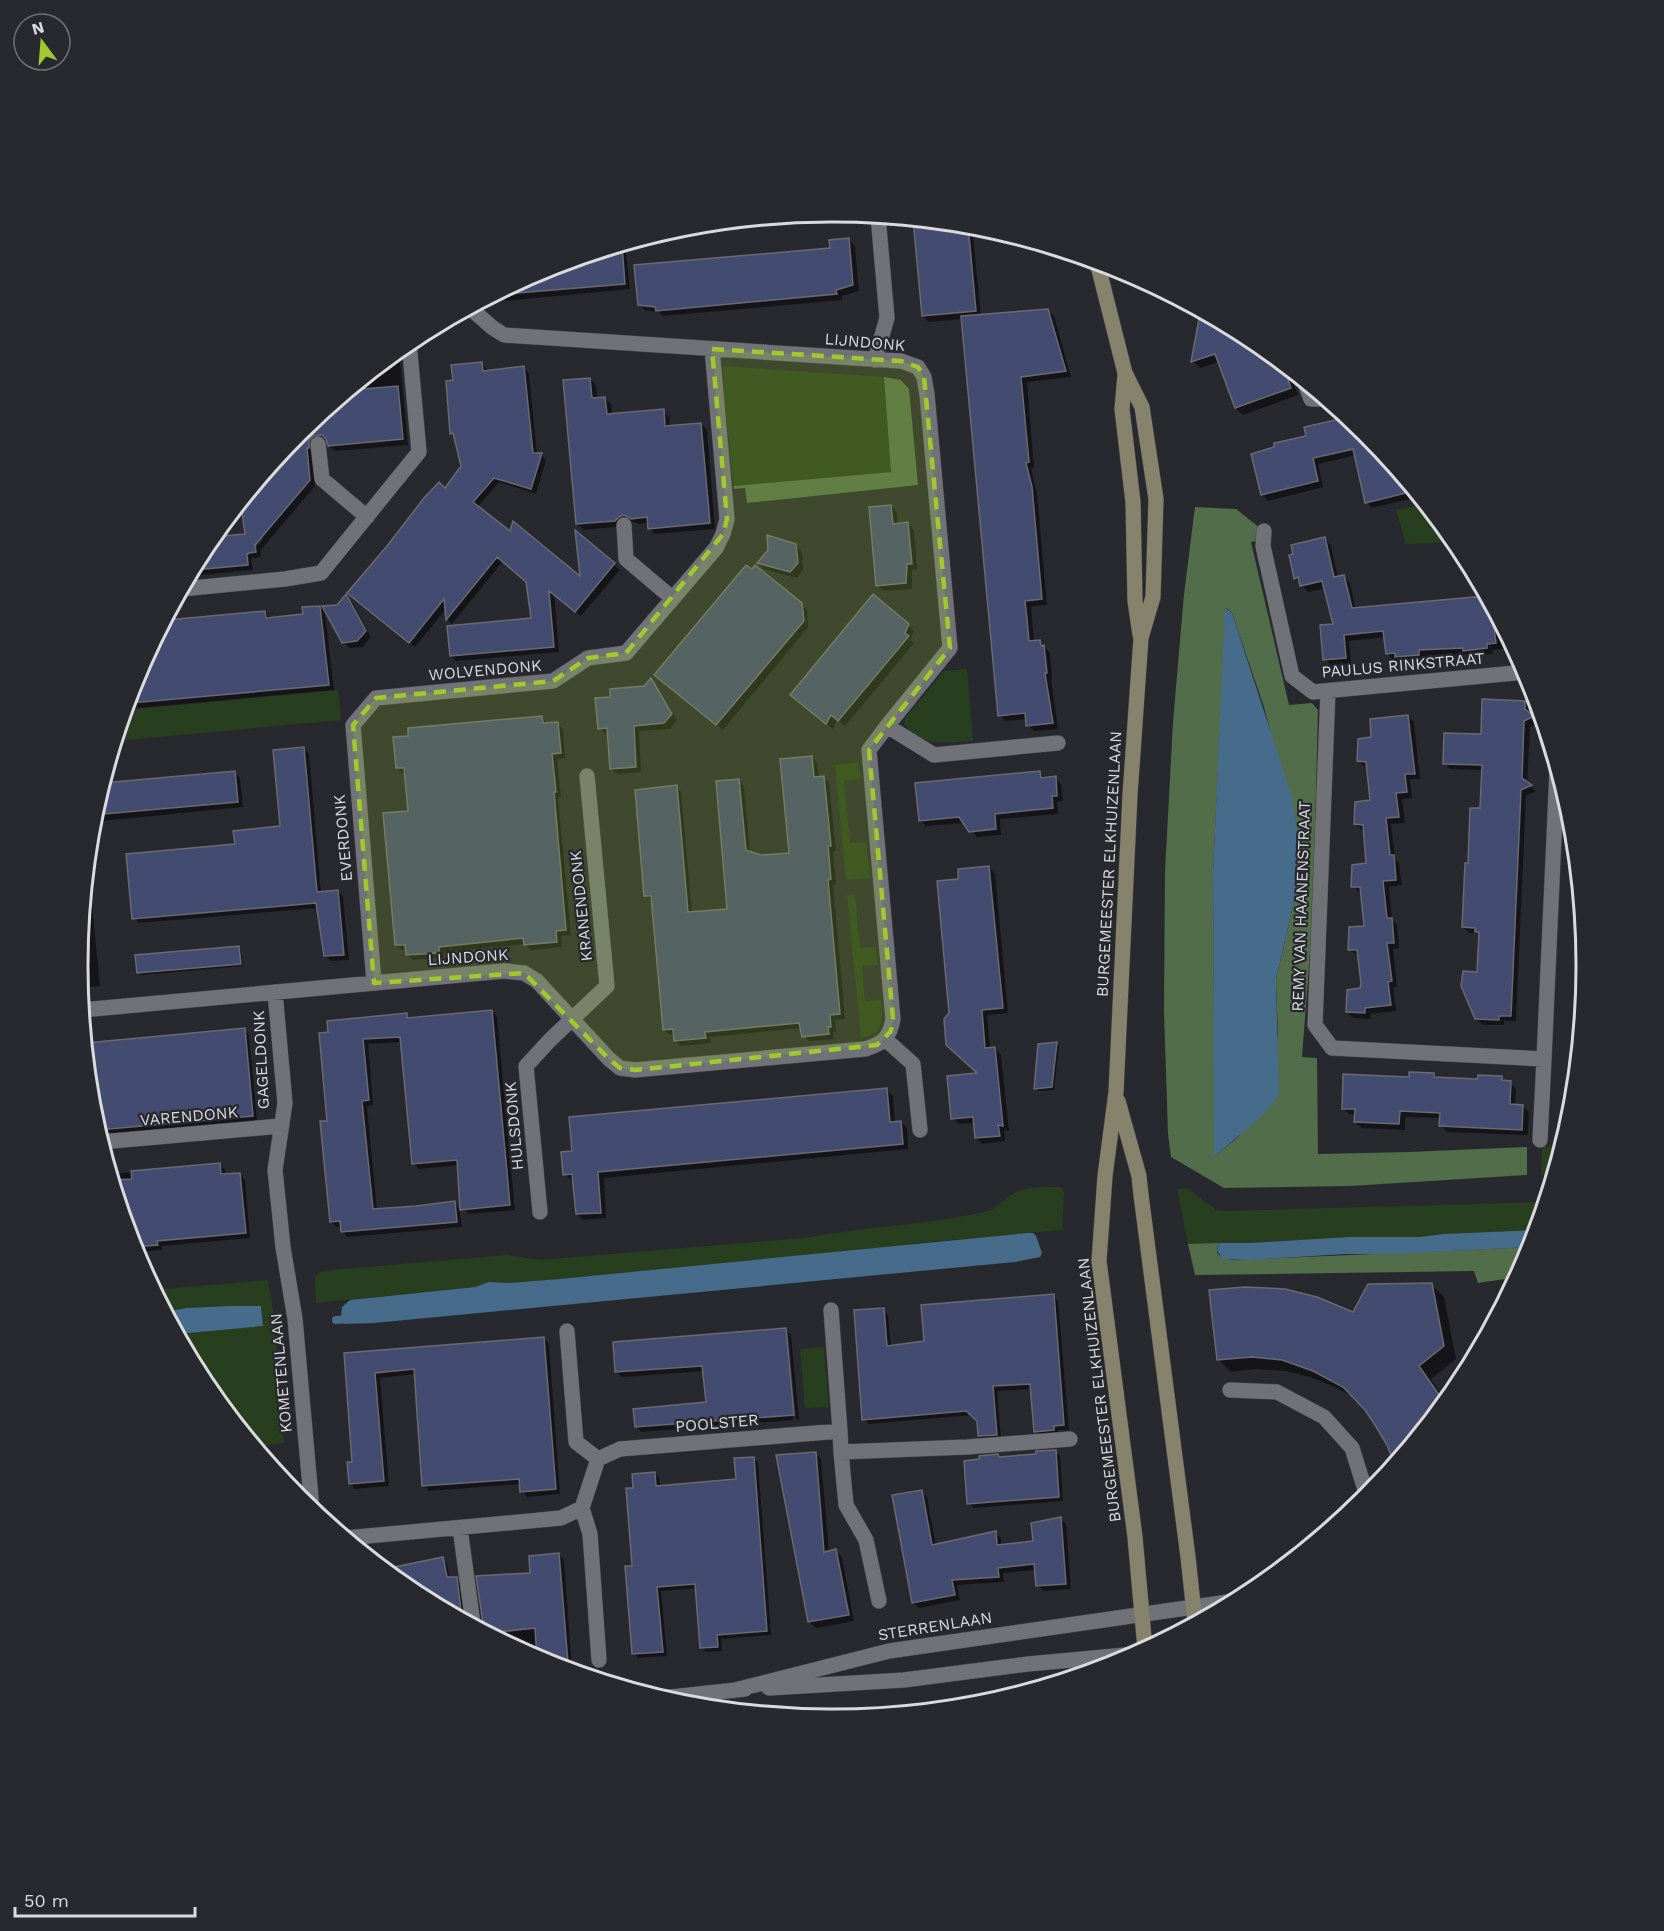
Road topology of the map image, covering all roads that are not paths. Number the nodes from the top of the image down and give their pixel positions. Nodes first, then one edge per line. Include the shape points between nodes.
1 (879, 224) edge
2 (1099, 272) edge
3 (476, 313) edge
4 (712, 349) junction
5 (410, 353) edge
6 (875, 360) junction
7 (1125, 373) junction
8 (318, 444) dead end
9 (367, 517) junction
10 (624, 525) dead end
11 (1264, 531) dead end
12 (192, 588) edge
13 (672, 598) junction
14 (1141, 638) junction
15 (1515, 673) edge
16 (1328, 691) junction
17 (376, 698) joint
18 (887, 726) junction
19 (1058, 743) dead end
20 (587, 776) dead end
21 (1556, 798) edge
22 (374, 983) junction
23 (275, 992) junction
24 (90, 1009) edge
25 (572, 1019) junction
26 (885, 1039) junction
27 (1544, 1059) junction
28 (1116, 1092) junction
29 (280, 1126) junction
30 (920, 1130) dead end
31 (1540, 1140) dead end
32 (110, 1141) edge
33 (540, 1212) dead end
34 (286, 1269) joint
35 (831, 1310) dead end
36 (567, 1331) dead end
37 (1230, 1390) dead end
38 (840, 1431) junction
39 (1070, 1439) dead end
40 (842, 1452) junction
41 (598, 1459) junction
42 (1364, 1485) edge
43 (311, 1495) edge
44 (582, 1508) junction
45 (460, 1528) junction
46 (358, 1537) edge
47 (879, 1601) dead end
48 (1213, 1604) edge
49 (1194, 1606) junction
50 (1143, 1613) junction
51 (1195, 1614) edge
52 (472, 1615) edge
53 (1144, 1640) edge
54 (1104, 1657) edge
55 (599, 1660) dead end
56 (735, 1690) junction
57 (688, 1695) edge

1 - 6 street via 887,318
2 - 7 street, BURGEMEESTER ELKHUIZENLAAN
3 - 4 street, LIJNDONK via 504,335
4 - 6 street, LIJNDONK
4 - 13 street, WOLVENDONK via 728,519 716,548
5 - 9 street via 419,452
6 - 18 street, LIJNDONK via 901,361 918,367 924,377 950,648
7 - 14 street, BURGEMEESTER ELKHUIZENLAAN via 1122,409 1133,501 1135,601
7 - 14 street, BURGEMEESTER ELKHUIZENLAAN via 1142,407 1156,499 1153,597
8 - 9 street via 322,479
9 - 12 street via 321,573
10 - 13 street via 626,559
11 - 16 street, PAULUS RINKSTRAAT via 1263,546 1292,676 1313,692
13 - 17 street, WOLVENDONK via 626,653 588,658 553,681
14 - 28 street, BURGEMEESTER ELKHUIZENLAAN
15 - 16 street, PAULUS RINKSTRAAT
16 - 27 street, REMY VAN HAANENSTRAAT via 1315,1025 1332,1048
17 - 22 street, EVERDONK via 353,725
18 - 19 street via 934,755
18 - 26 street, LIJNDONK via 869,750 893,1019
20 - 25 street, KRANENDONK via 607,986
21 - 27 street
22 - 23 street, LIJNDONK
22 - 25 street, LIJNDONK via 504,971 524,973 537,981
23 - 24 street, LIJNDONK
23 - 29 street, GAGELDONK via 285,1103
25 - 26 street, LIJNDONK via 620,1068 635,1070 865,1049
25 - 33 street, HULSDONK via 526,1066
26 - 30 street via 913,1064
27 - 31 street
28 - 49 street, BURGEMEESTER ELKHUIZENLAAN via 1140,1185
28 - 50 street, BURGEMEESTER ELKHUIZENLAAN via 1099,1261
29 - 32 street, VARENDONK
29 - 34 street, GAGELDONK via 275,1170
34 - 43 street, KOMETENLAAN via 295,1319
35 - 38 street
36 - 41 street via 576,1442
37 - 42 street via 1277,1392 1324,1417 1352,1448
38 - 40 street
38 - 41 street, POOLSTER via 620,1449
39 - 40 street
40 - 47 street via 846,1505 866,1540
41 - 44 street
44 - 45 street via 561,1518
44 - 55 street via 590,1534
45 - 46 street
45 - 52 street
48 - 49 street, STERRENLAAN
49 - 50 street, STERRENLAAN
49 - 51 street, BURGEMEESTER ELKHUIZENLAAN
50 - 53 street, BURGEMEESTER ELKHUIZENLAAN
50 - 56 street, STERRENLAAN via 889,1651
54 - 56 street, STERRENLAAN via 904,1680
56 - 57 street, STERRENLAAN

